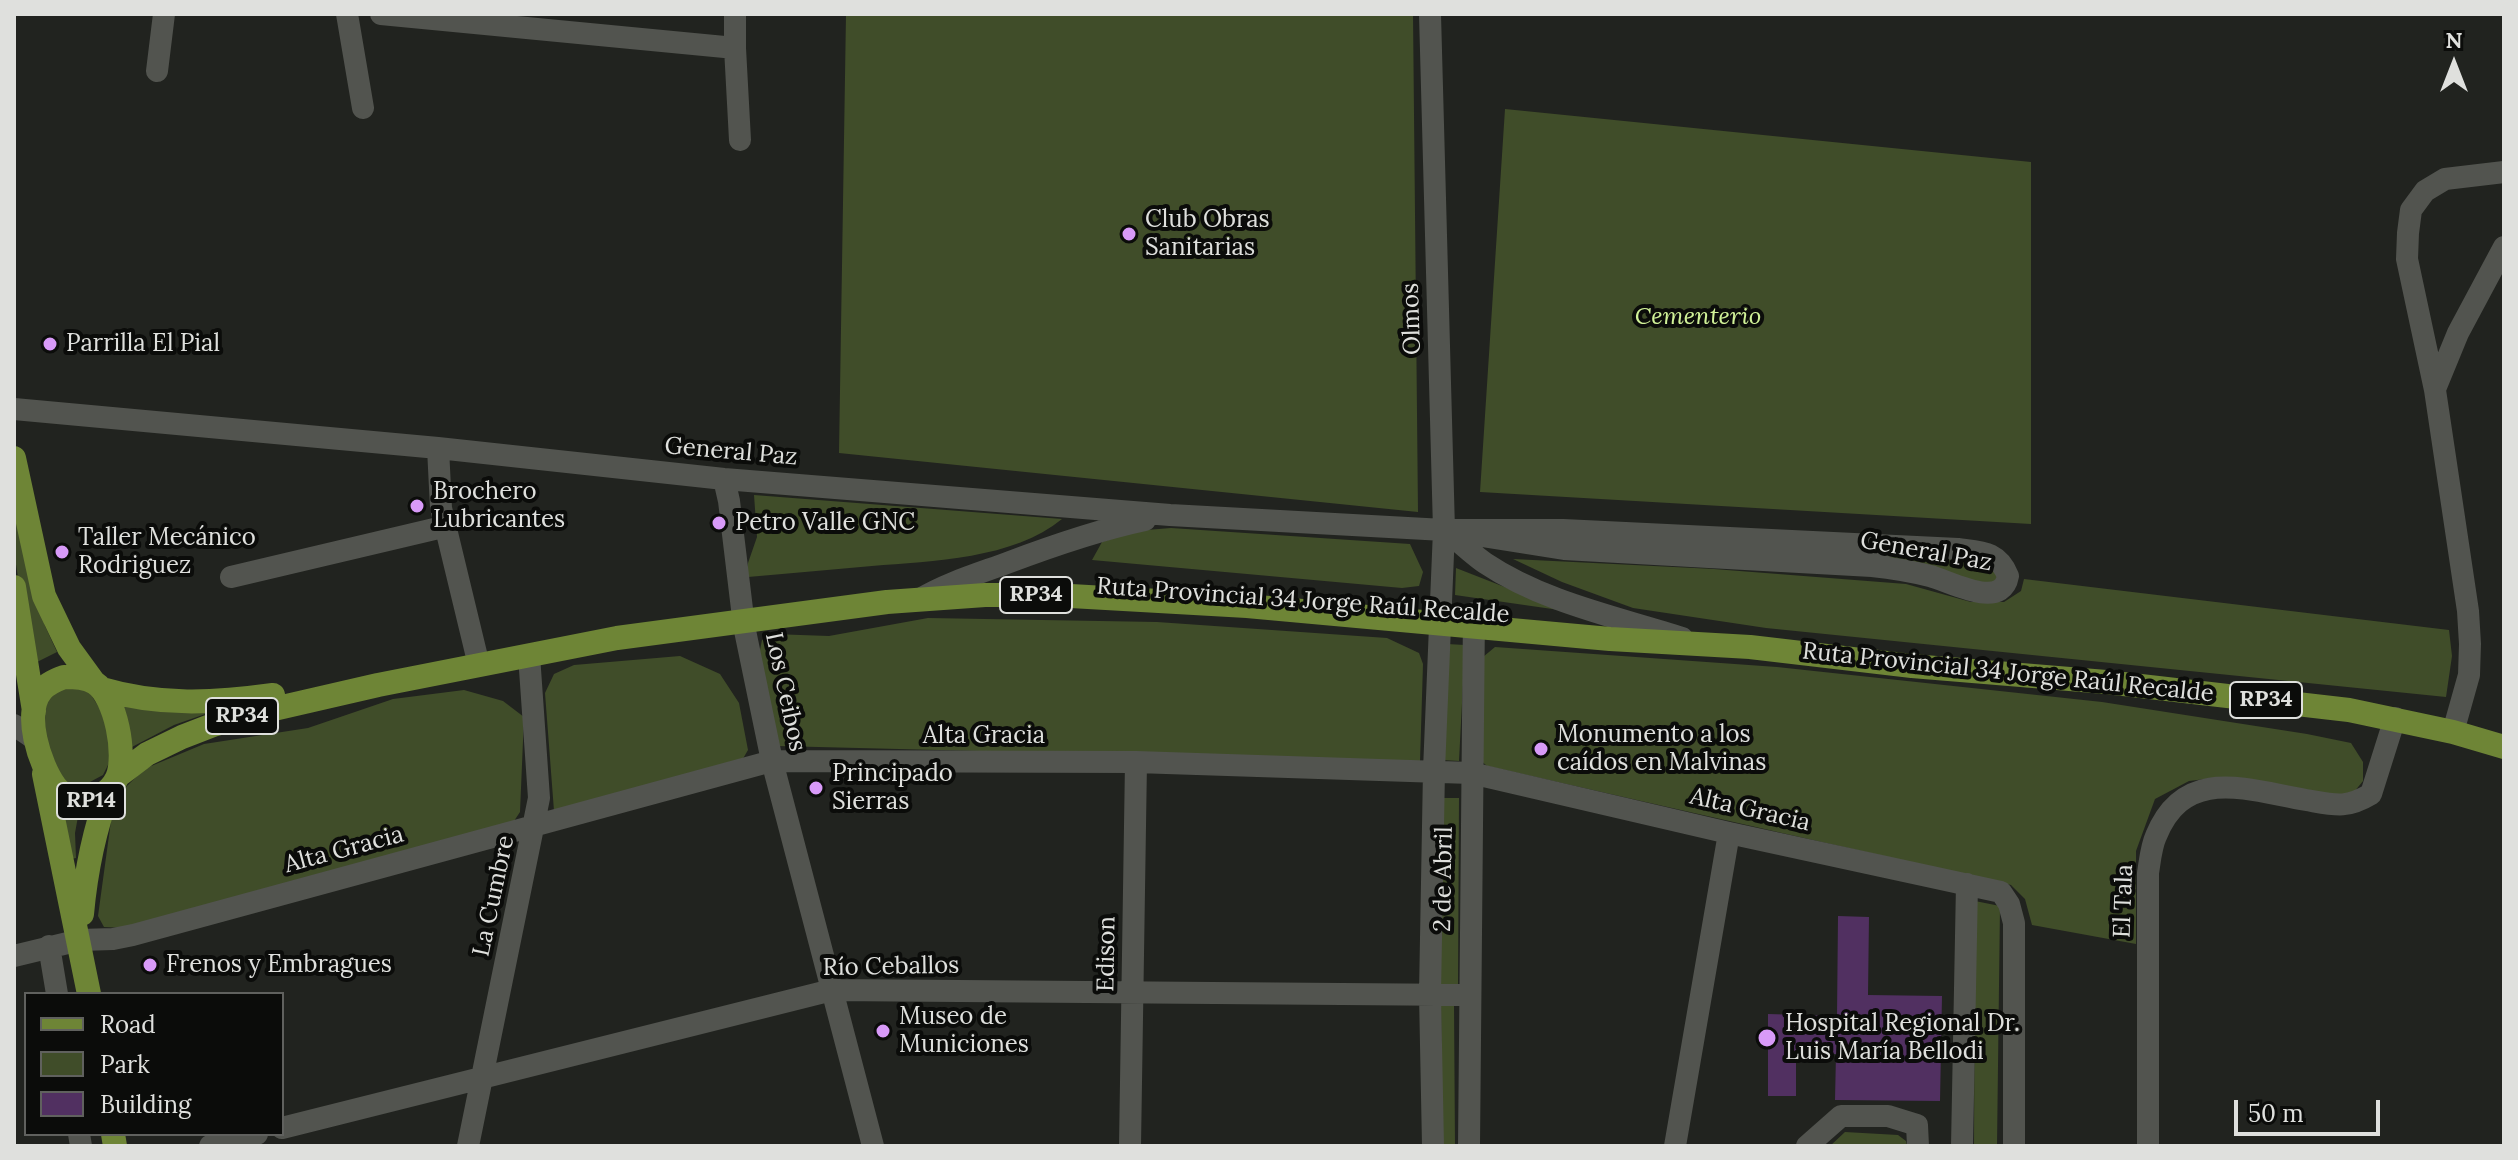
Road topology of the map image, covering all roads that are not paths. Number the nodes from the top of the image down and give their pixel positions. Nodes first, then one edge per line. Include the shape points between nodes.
1 (164, 14) edge
2 (347, 14) edge
3 (381, 14) edge
4 (735, 14) edge
5 (1430, 14) edge
6 (735, 48) junction
7 (157, 71) dead end
8 (363, 108) dead end
9 (740, 140) dead end
10 (2504, 172) edge
11 (2504, 247) edge
12 (2435, 390) junction
13 (14, 409) edge
14 (438, 448) junction
15 (14, 458) edge
16 (724, 479) junction
17 (1170, 515) junction
18 (447, 526) junction
19 (1444, 530) junction
20 (231, 577) dead end
21 (14, 587) edge
22 (930, 593) junction
23 (742, 615) junction
24 (1442, 616) junction
25 (1473, 619) junction
26 (1699, 643) junction
27 (476, 653) junction
28 (529, 655) junction
29 (98, 685) junction
30 (2395, 718) junction
31 (24, 719) edge
32 (2453, 732) junction
33 (2504, 747) edge
34 (772, 761) junction
35 (1136, 762) junction
36 (42, 764) junction
37 (1434, 770) junction
38 (1471, 773) junction
39 (114, 783) junction
40 (535, 825) junction
41 (1729, 833) junction
42 (1967, 884) junction
43 (80, 940) junction
44 (49, 946) junction
45 (14, 956) edge
46 (832, 990) junction
47 (57, 992) edge
48 (89, 992) edge
49 (1132, 993) junction
50 (1430, 994) junction
51 (1469, 995) junction
52 (482, 1077) junction
53 (284, 1127) edge
54 (249, 1136) edge
55 (210, 1146) edge
56 (468, 1146) edge
57 (873, 1146) edge
58 (1130, 1146) edge
59 (1433, 1146) edge
60 (1469, 1146) edge
61 (1675, 1146) edge
62 (1807, 1146) edge
63 (1918, 1146) edge
64 (1962, 1146) edge
65 (2014, 1146) edge
66 (2148, 1146) edge

1 - 7 street
2 - 8 street
3 - 6 street
4 - 6 street
5 - 19 street, Olmos
6 - 9 street
10 - 12 street via 2445,179 2425,191 2411,210 2407,259
11 - 12 street via 2458,333
12 - 32 street via 2470,644 2469,675
13 - 14 street, General Paz
14 - 16 street, General Paz
14 - 18 street
15 - 29 main road, RP14 via 44,596 69,648
16 - 17 street, General Paz
16 - 23 street, Los Ceibos
17 - 19 street, General Paz
17 - 22 street via 1102,530
18 - 20 street
18 - 27 street
19 - 19 street, General Paz via 1564,549 1907,570 1974,592 2000,591 2008,576 1997,558 1958,549 1563,530
19 - 24 street, Olmos
19 - 26 street via 1514,580
21 - 31 main road, RP14
22 - 23 main road, Ruta Provincial 34 Jorge Raúl Recalde / RP34
22 - 24 main road, Ruta Provincial 34 Jorge Raúl Recalde / RP34 via 1055,583
23 - 27 main road, Ruta Provincial 34 Jorge Raúl Recalde / RP34 via 616,625
23 - 28 main road, Ruta Provincial 34 Jorge Raúl Recalde / RP34
23 - 34 street, Los Ceibos
24 - 25 main road, Ruta Provincial 34 Jorge Raúl Recalde / RP34
24 - 37 street, 2 de Abril
25 - 26 main road, Ruta Provincial 34 Jorge Raúl Recalde / RP34 via 1612,628
25 - 38 street, 2 de Abril
26 - 30 main road, Ruta Provincial 34 Jorge Raúl Recalde / RP34 via 2188,691
27 - 29 main road, Ruta Provincial 34 Jorge Raúl Recalde / RP34 via 229,701 131,697
28 - 39 main road, Ruta Provincial 34 Jorge Raúl Recalde / RP34 via 213,725 147,754
28 - 40 street, La Cumbre via 539,798
29 - 31 main road via 78,677 49,683
29 - 39 main road, RP14 via 116,717 121,742
30 - 32 main road, Ruta Provincial 34 Jorge Raúl Recalde / RP34
30 - 66 street, El Tala via 2371,794 2354,804 2222,786 2191,793 2171,808 2155,838 2148,873
31 - 36 main road, RP14
32 - 33 main road, Ruta Provincial 34 Jorge Raúl Recalde / RP34
34 - 35 street, Alta Gracia
34 - 40 street, Alta Gracia
34 - 46 street, Los Ceibos
35 - 37 street, Alta Gracia
35 - 49 street, Edison
36 - 39 main road, RP14 via 57,789 75,802 93,801
36 - 43 main road, RP14
37 - 38 street, Alta Gracia
37 - 50 street, 2 de Abril
38 - 41 street, Alta Gracia
38 - 51 street, 2 de Abril
39 - 43 main road, RP14 via 91,848
40 - 43 street, Alta Gracia via 133,935
40 - 52 street, La Cumbre
41 - 42 street, Alta Gracia
41 - 61 street
42 - 64 street
42 - 65 street, Alta Gracia via 2001,892 2014,923
43 - 44 street, Alta Gracia
43 - 48 main road, RP14
44 - 45 street, Alta Gracia
44 - 47 street
46 - 49 street, Río Ceballos
46 - 52 street, Río Ceballos
46 - 57 street, Los Ceibos
49 - 50 street, Río Ceballos
49 - 58 street, Edison
50 - 51 street, Río Ceballos
50 - 59 street, 2 de Abril
51 - 60 street, 2 de Abril
52 - 53 street, Río Ceballos
52 - 56 street, La Cumbre
54 - 55 street
62 - 63 street via 1841,1116 1888,1116 1917,1125

